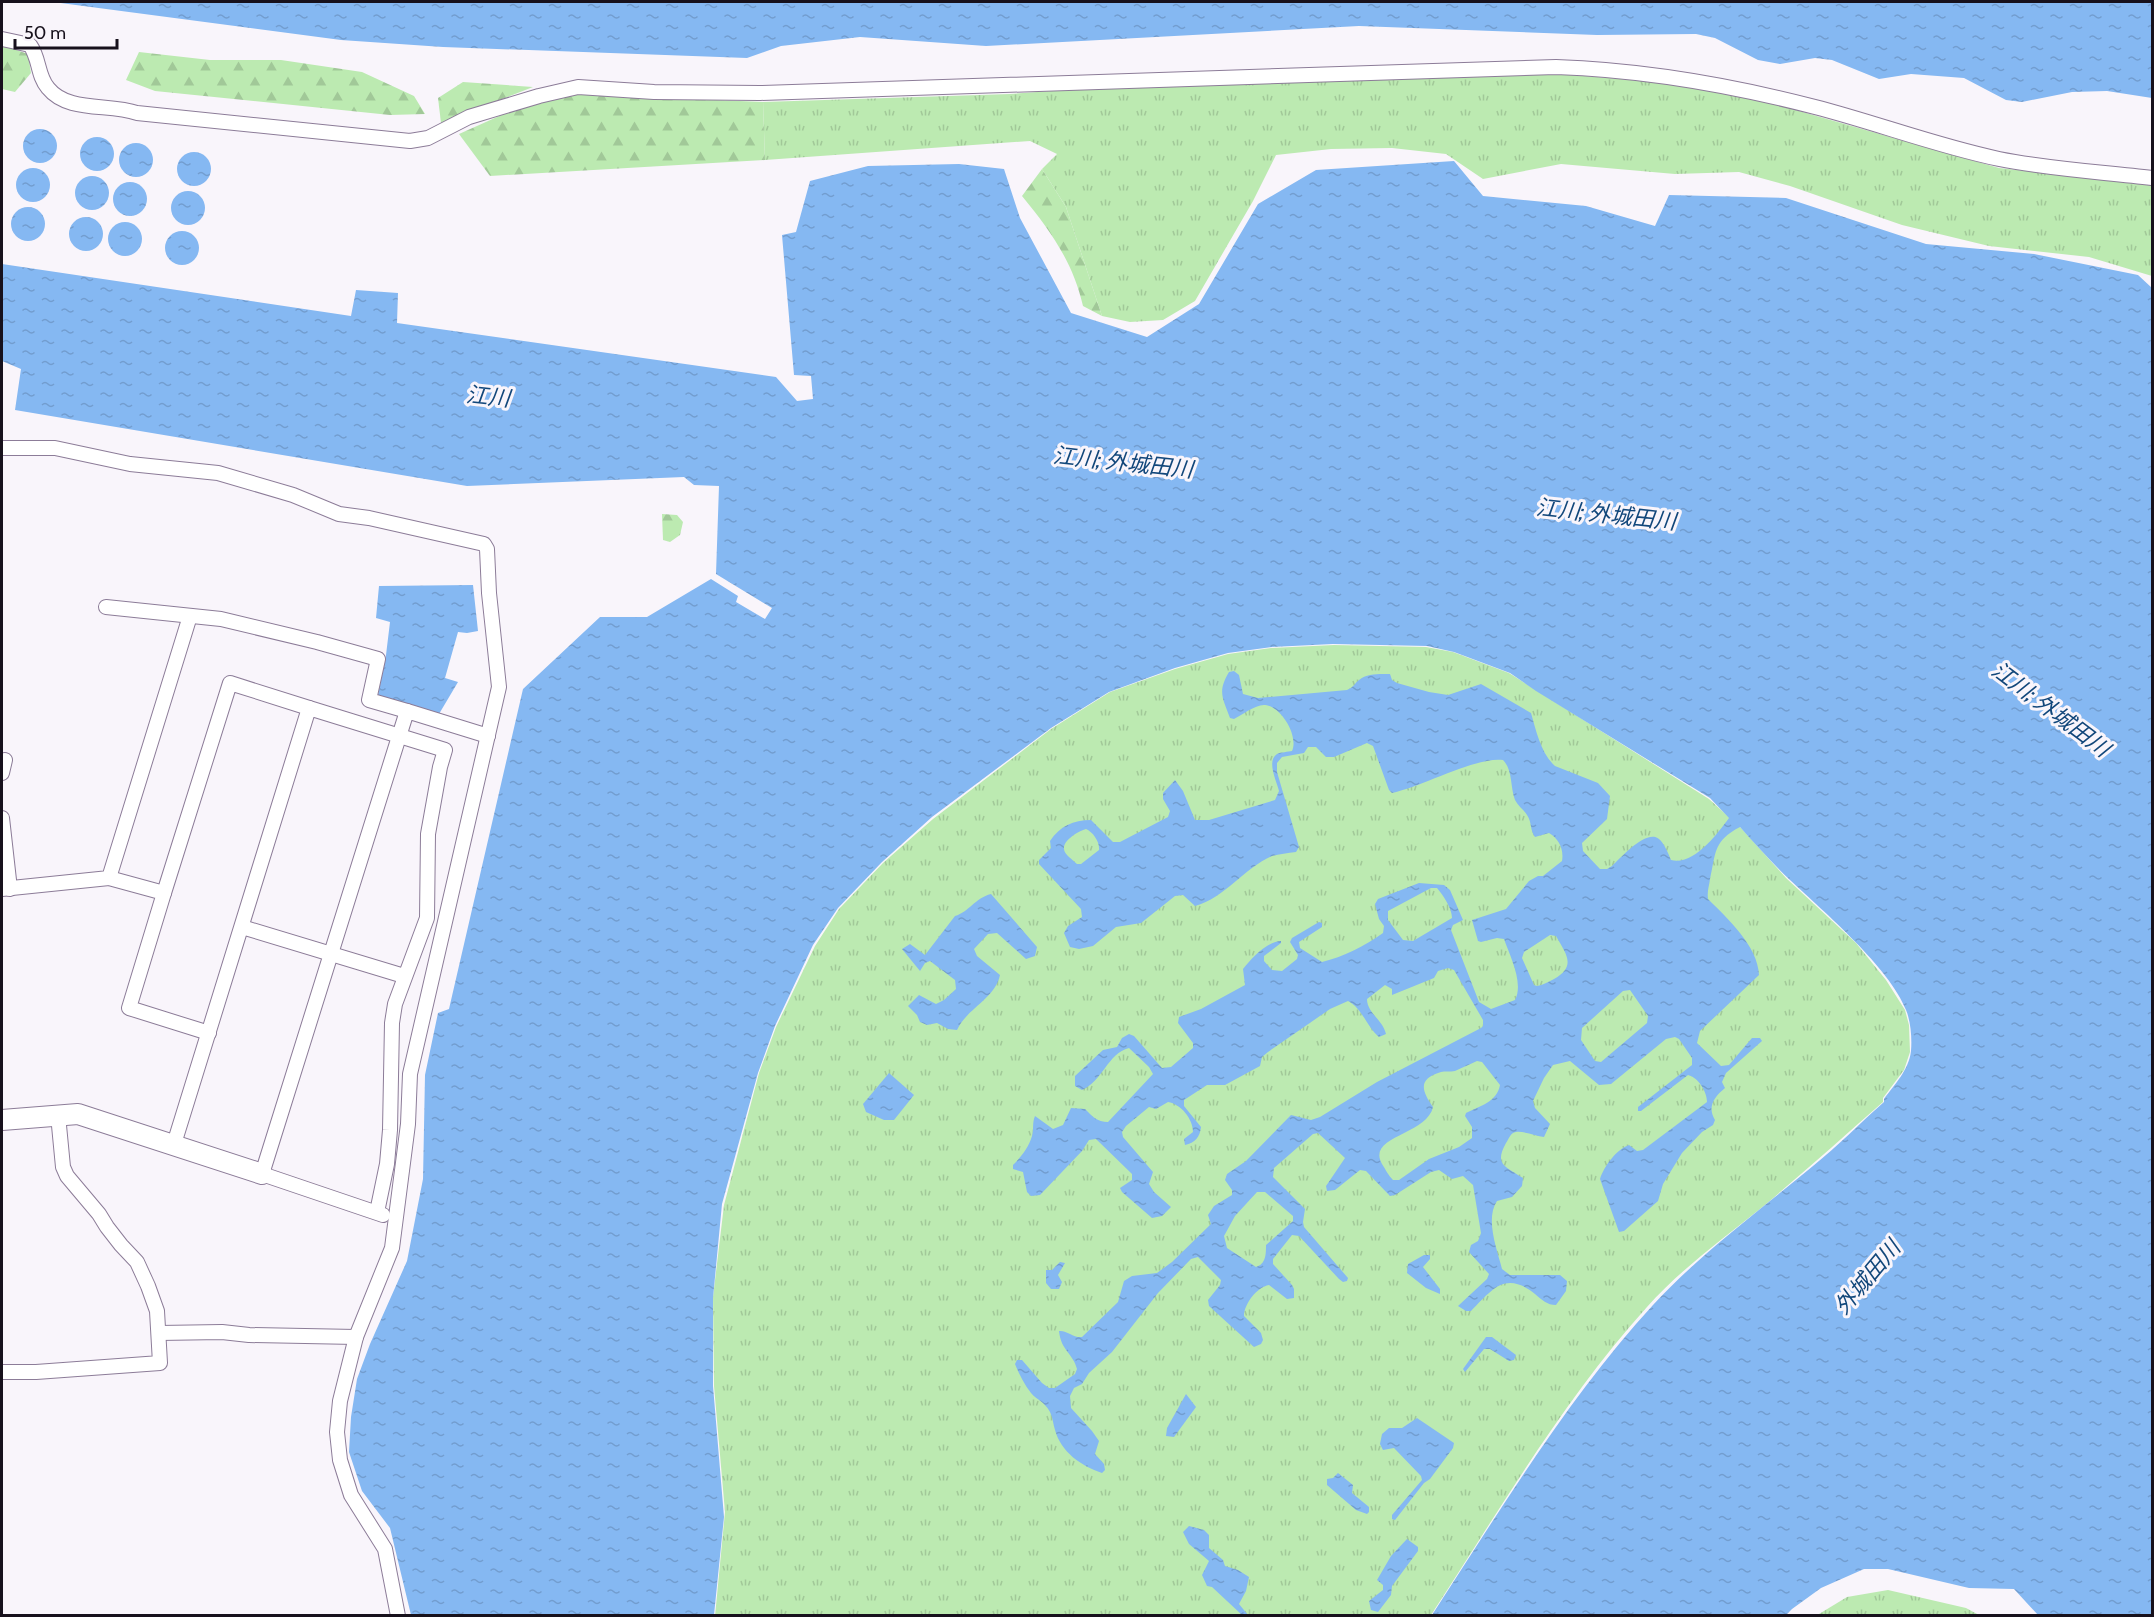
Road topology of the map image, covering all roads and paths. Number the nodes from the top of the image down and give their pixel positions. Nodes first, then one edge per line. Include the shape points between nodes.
1 (2, 39) edge
2 (2152, 178) edge
3 (2, 448) edge
4 (106, 607) dead end
5 (190, 615) junction
6 (309, 708) junction
7 (406, 711) junction
8 (398, 736) junction
9 (488, 736) junction
10 (2, 819) edge
11 (109, 878) junction
12 (6, 889) edge
13 (164, 893) junction
14 (242, 927) junction
15 (331, 953) junction
16 (404, 976) junction
17 (209, 1033) junction
18 (58, 1115) junction
19 (2, 1120) edge
20 (174, 1144) junction
21 (262, 1173) junction
22 (377, 1212) junction
23 (396, 1220) junction
24 (159, 1333) junction
25 (356, 1337) junction
26 (2, 1372) edge
27 (398, 1616) edge

1 - 2 street via 30,45 47,87 71,103 410,141 428,138 468,117 578,87 760,93 1556,67 1706,82 1816,107 1997,158
3 - 9 street via 55,448 130,464 218,473 293,495 339,514 484,544 499,687
4 - 5 street
5 - 7 street via 378,659 369,700
5 - 11 street
6 - 8 street
6 - 13 street via 230,683
6 - 14 street
7 - 8 street
7 - 9 street
8 - 15 street
8 - 16 street via 445,750 428,834 427,918
9 - 23 street via 410,1074
10 - 12 street
11 - 12 street
11 - 13 street
13 - 17 street via 129,1008
14 - 15 street
14 - 17 street
15 - 16 street
15 - 21 street
16 - 22 street via 392,1023 390,1130
17 - 20 street
18 - 19 street
18 - 20 street via 78,1114
18 - 24 street via 66,1176 137,1262 157,1311
20 - 21 street
21 - 22 street
22 - 23 street
23 - 25 street via 392,1248
24 - 25 street
24 - 26 street via 159,1363
25 - 27 street via 340,1401 340,1460 351,1495 385,1549

